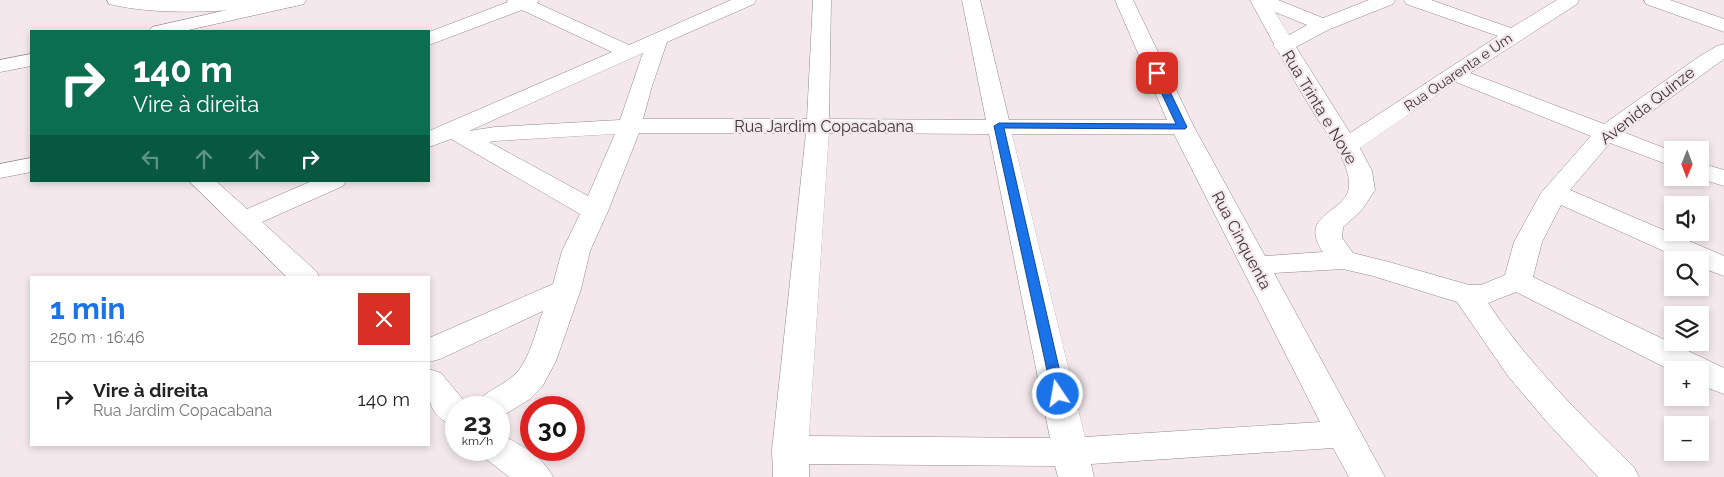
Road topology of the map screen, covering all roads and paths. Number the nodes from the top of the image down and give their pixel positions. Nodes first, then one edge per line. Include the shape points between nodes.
1 (498, 0) edge
2 (747, 0) edge
3 (822, 0) edge
4 (971, 0) edge
5 (1124, 0) edge
6 (1260, 0) edge
7 (1386, 0) edge
8 (1413, 0) edge
9 (1570, 0) edge
10 (1653, 0) edge
11 (119, 1) edge
12 (294, 1) edge
13 (523, 1) edge
14 (230, 2) edge
15 (1323, 25) junction
16 (1724, 26) edge
17 (164, 30) edge
18 (419, 30) edge
19 (1513, 35) junction
20 (430, 39) edge
21 (658, 40) junction
22 (1283, 46) junction
23 (1724, 50) edge
24 (630, 53) junction
25 (30, 60) edge
26 (0, 66) edge
27 (1454, 74) junction
28 (818, 125) junction
29 (630, 126) junction
30 (999, 126) junction
31 (1182, 127) junction
32 (1605, 134) junction
33 (449, 136) edge
34 (1346, 146) junction
35 (30, 152) edge
36 (1664, 156) edge
37 (0, 157) edge
38 (30, 165) edge
39 (0, 171) edge
40 (1709, 173) edge
41 (1724, 178) edge
42 (202, 182) edge
43 (332, 182) edge
44 (1554, 192) junction
45 (595, 211) junction
46 (243, 221) junction
47 (1343, 260) junction
48 (1256, 265) junction
49 (1724, 267) edge
50 (304, 276) edge
51 (1517, 281) junction
52 (566, 289) junction
53 (1468, 295) junction
54 (430, 351) edge
55 (1681, 361) edge
56 (1709, 375) edge
57 (430, 382) edge
58 (1724, 382) edge
59 (509, 396) edge
60 (445, 400) edge
61 (1343, 434) junction
62 (510, 458) edge
63 (791, 464) edge
64 (1073, 465) edge
65 (535, 477) edge
66 (1367, 477) edge
67 (1622, 477) edge

1 - 18 street
2 - 21 street
3 - 28 street
4 - 30 street
5 - 31 street, Rua Cinquenta
6 - 15 street
6 - 22 street, Rua Trinta e Nove
7 - 15 street
8 - 19 street
9 - 19 street, Rua Quarenta e Um
10 - 16 street
11 - 14 street via 162,6
12 - 14 street
12 - 17 street
13 - 20 street
13 - 24 street
15 - 22 street
19 - 27 street, Rua Quarenta e Um
21 - 24 street
21 - 29 street
22 - 34 street, Rua Trinta e Nove
23 - 32 street, Avenida Quinze
24 - 33 street
25 - 26 street
27 - 32 street
27 - 34 street, Rua Quarenta e Um
28 - 29 street, Rua Jardim Copacabana
28 - 30 street, Rua Jardim Copacabana
28 - 63 street
29 - 33 street, Rua Jardim Copacabana
29 - 45 street
30 - 31 street, Rua Jardim Copacabana
30 - 64 street
31 - 48 street, Rua Cinquenta
32 - 36 street
32 - 44 street, Avenida Quinze
33 - 45 street
34 - 47 street, Rua Trinta e Nove via 1362,178 1363,189 1351,207 1326,230
35 - 37 street
38 - 39 street
40 - 41 street
42 - 46 street
43 - 46 street
44 - 49 street
44 - 51 street, Avenida Quinze via 1528,242
45 - 52 street via 576,251
46 - 50 street
47 - 48 street
47 - 53 street
48 - 61 street, Rua Cinquenta
51 - 53 street via 1485,294
51 - 55 street
52 - 54 street
52 - 59 street via 540,361 530,379
53 - 67 street via 1518,367
56 - 58 street
57 - 60 street
61 - 64 street
61 - 66 street, Rua Cinquenta
62 - 65 street
63 - 64 street

